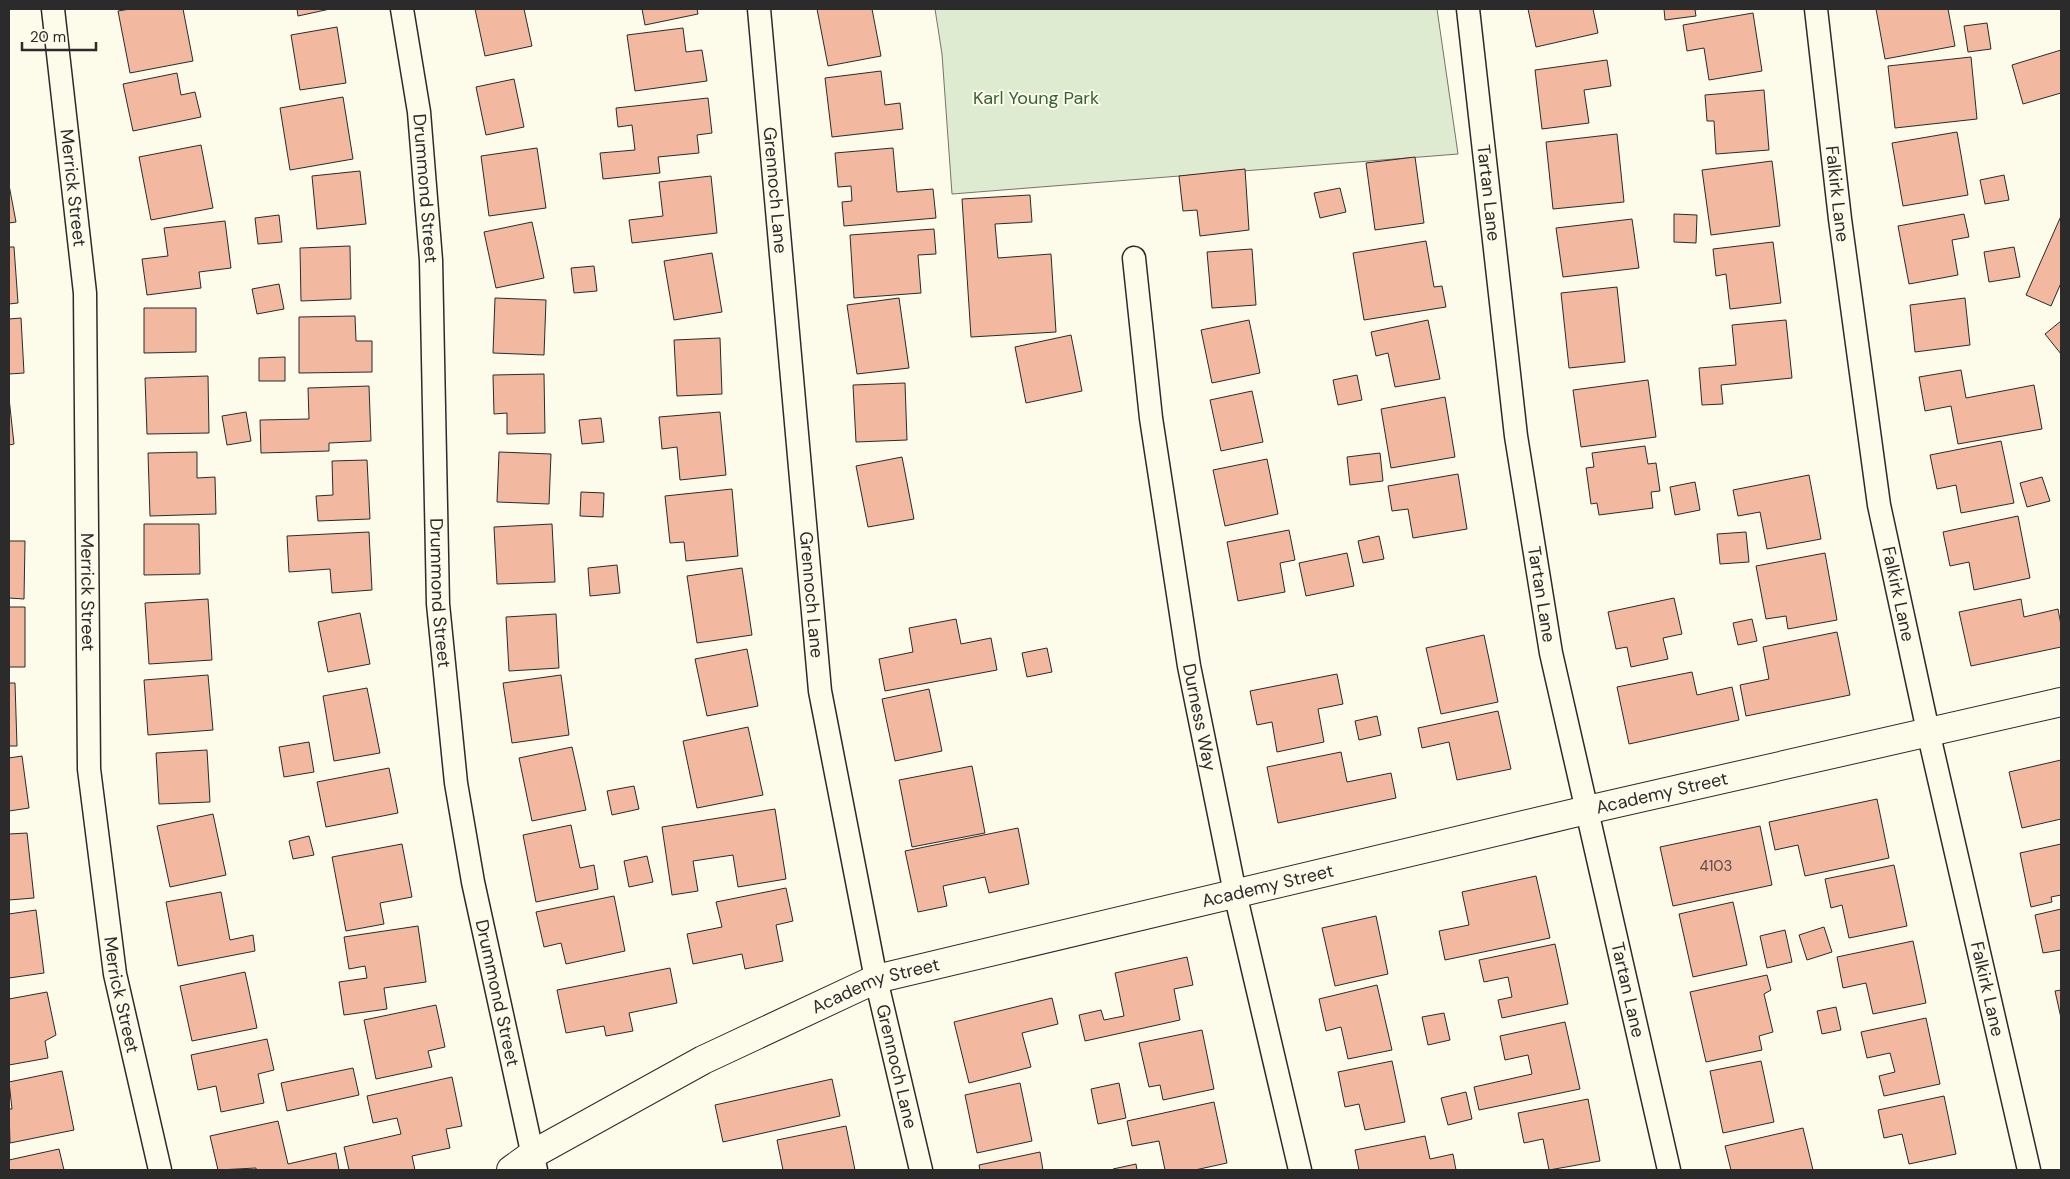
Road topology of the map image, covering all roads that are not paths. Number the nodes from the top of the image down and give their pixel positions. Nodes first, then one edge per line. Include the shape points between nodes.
1 (53, 9) edge
2 (402, 9) edge
3 (759, 9) edge
4 (1468, 9) edge
5 (1816, 9) edge
6 (1134, 258) dead end
7 (2061, 702) edge
8 (1928, 731) junction
9 (1587, 810) junction
10 (1235, 892) junction
11 (876, 979) junction
12 (535, 1162) edge
13 (160, 1170) edge
14 (511, 1170) edge
15 (921, 1170) edge
16 (1300, 1170) edge
17 (1669, 1170) edge
18 (2029, 1170) edge

1 - 13 street, Merrick Street via 85,293 89,769 115,974
2 - 12 street, Drummond Street via 419,112 431,260 438,604 456,783 472,882
3 - 11 street, Grennoch Lane via 820,691
4 - 9 street, Tartan Lane via 1516,436 1552,653
5 - 8 street, Falkirk Lane via 1840,219 1879,505
6 - 10 street, Durness Way via 1150,418 1188,666
7 - 8 street, Academy Street
8 - 9 street, Academy Street
8 - 18 street, Falkirk Lane
9 - 10 street, Academy Street
9 - 17 street, Tartan Lane
10 - 11 street, Academy Street
10 - 16 street, Durness Way
11 - 12 street, Academy Street via 703,1060
11 - 15 street, Grennoch Lane
12 - 14 street, Academy Street

